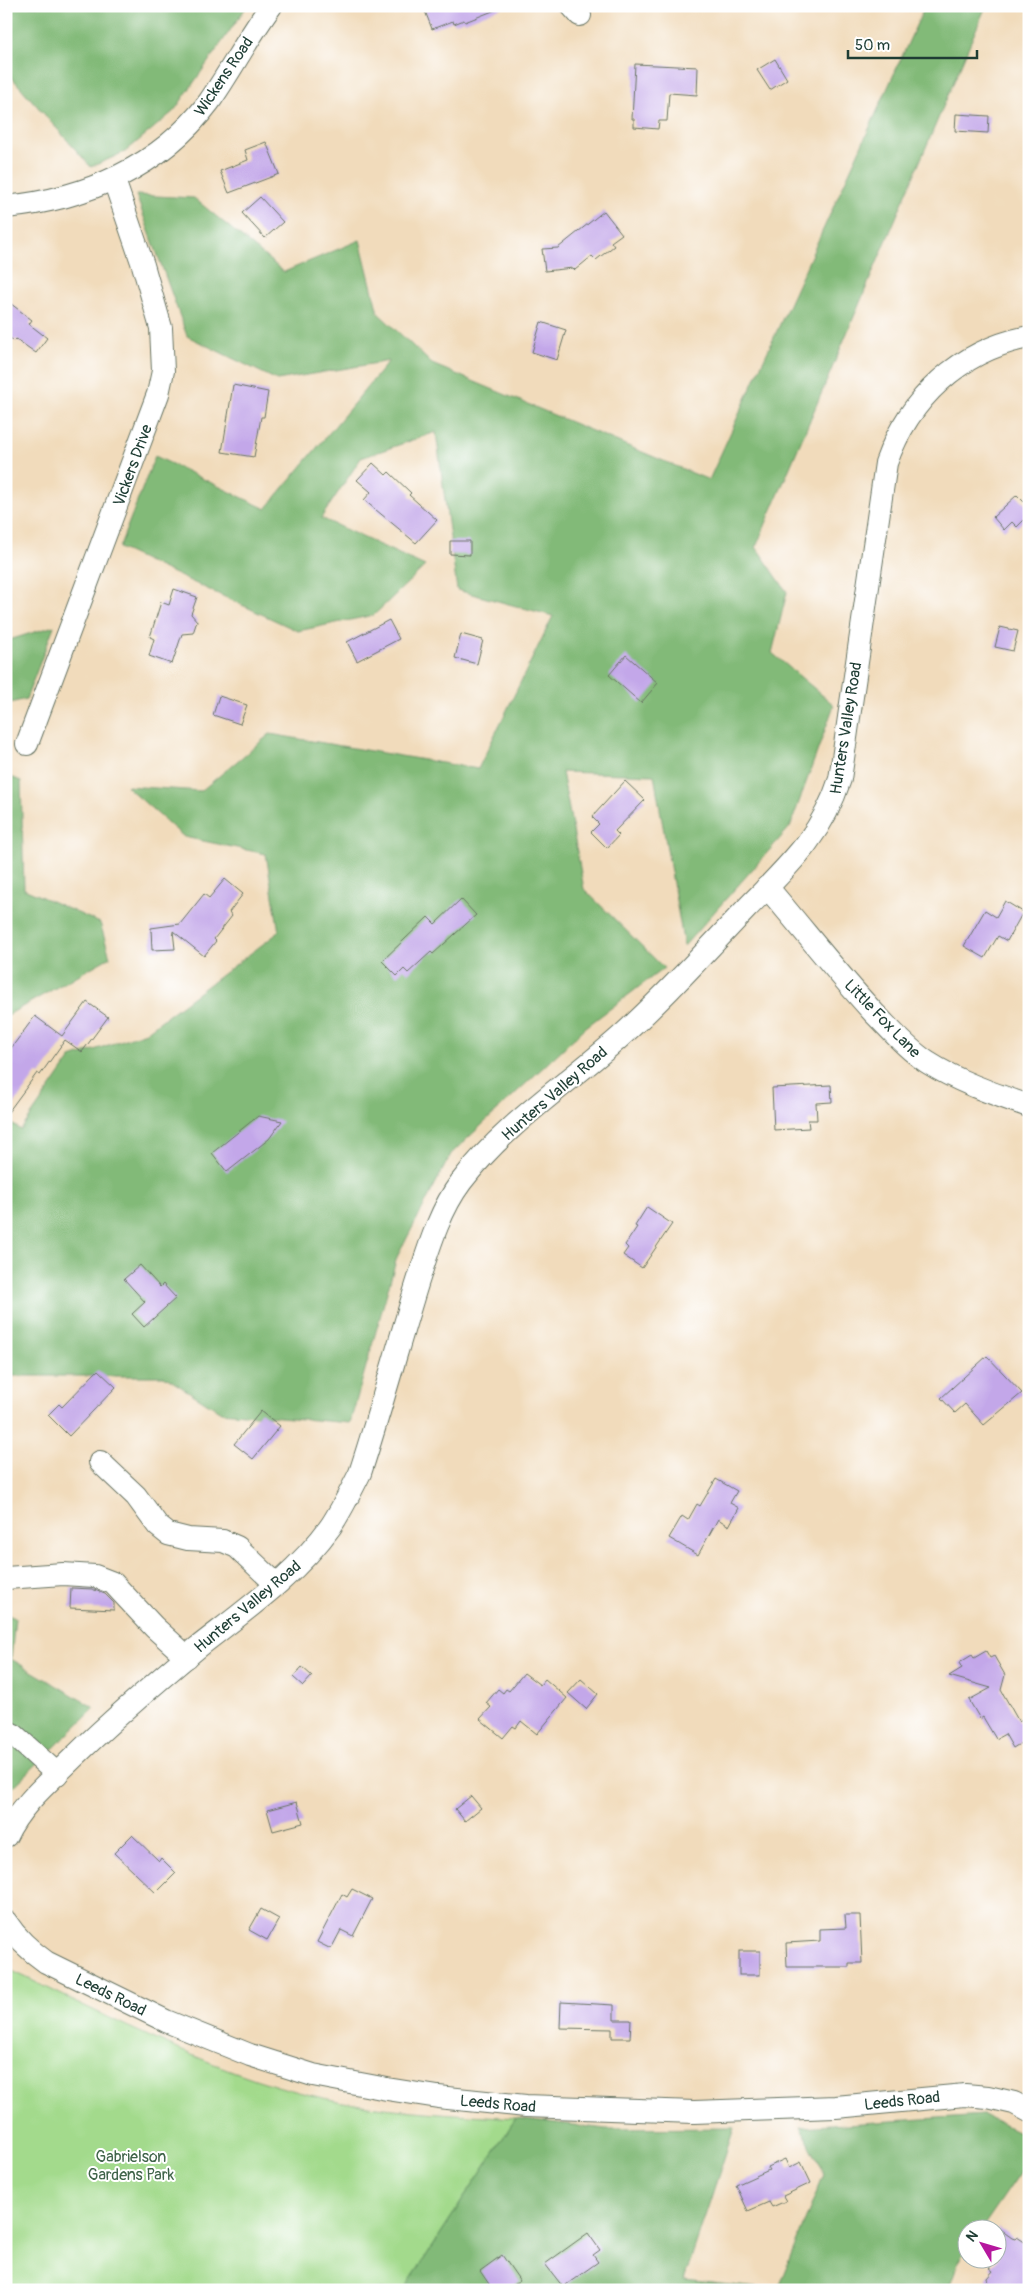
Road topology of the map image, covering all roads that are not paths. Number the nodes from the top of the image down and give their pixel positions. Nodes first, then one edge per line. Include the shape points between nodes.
1 (271, 6) edge
2 (114, 180) junction
3 (6, 207) edge
4 (1029, 337) edge
5 (27, 744) dead end
6 (767, 887) junction
7 (1029, 1106) edge
8 (100, 1462) dead end
9 (6, 1578) edge
10 (276, 1584) junction
11 (186, 1657) junction
12 (6, 1730) edge
13 (57, 1774) junction
14 (6, 1836) edge
15 (6, 1922) edge
16 (1029, 2111) edge

1 - 2 street, Wickens Road via 189,126 158,153
2 - 3 street, Wickens Road via 53,200
2 - 5 street, Vickers Drive via 161,328 163,371 158,394
4 - 6 street, Hunters Valley Road via 985,350 939,380 905,420 893,444 886,463 868,576 840,779 821,824
6 - 7 street, Little Fox Lane via 901,1042 946,1074
6 - 10 street, Hunters Valley Road via 657,1002 618,1039 525,1115 479,1159 460,1184 447,1204 429,1247 360,1473 330,1527 307,1555
8 - 10 street via 136,1496 168,1534 223,1541 237,1547
9 - 11 street via 64,1574 95,1576 113,1583
10 - 11 street, Hunters Valley Road
11 - 13 street, Hunters Valley Road
12 - 13 street
13 - 14 street, Hunters Valley Road via 27,1805
15 - 16 street, Leeds Road via 15,1937 46,1962 166,2021 280,2066 386,2089 526,2106 694,2112 836,2107 965,2095 1014,2103

